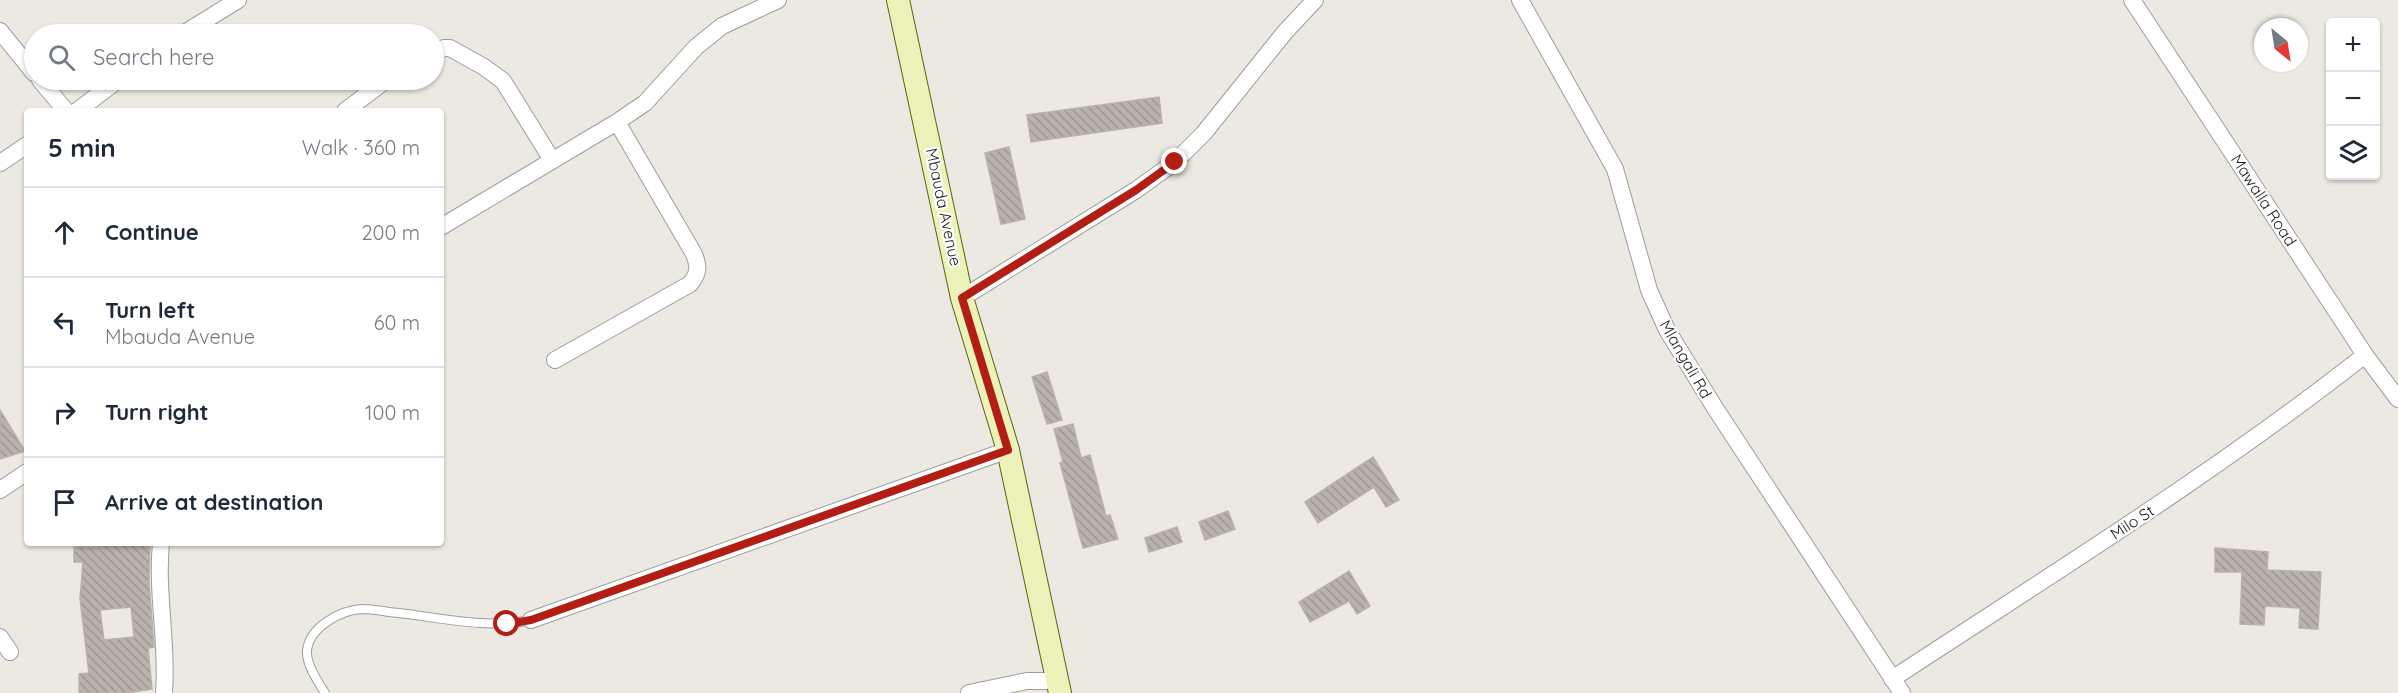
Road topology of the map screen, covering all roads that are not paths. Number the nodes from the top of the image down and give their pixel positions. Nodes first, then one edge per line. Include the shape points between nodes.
1 (238, 0) edge
2 (778, 0) edge
3 (898, 0) edge
4 (1315, 0) edge
5 (1520, 0) edge
6 (2132, 0) edge
7 (199, 24) edge
8 (0, 31) edge
9 (444, 48) edge
10 (24, 61) edge
11 (48, 90) edge
12 (104, 90) edge
13 (373, 90) edge
14 (63, 108) edge
15 (80, 108) edge
16 (349, 108) edge
17 (616, 122) junction
18 (24, 147) edge
19 (552, 160) junction
20 (0, 163) edge
21 (444, 225) edge
22 (962, 298) junction
23 (2366, 355) junction
24 (555, 360) dead end
25 (2398, 399) edge
26 (1008, 450) junction
27 (24, 474) edge
28 (0, 490) edge
29 (161, 546) edge
30 (531, 620) joint
31 (0, 637) edge
32 (10, 652) dead end
33 (1892, 679) junction
34 (1059, 687) edge
35 (164, 693) edge
36 (324, 693) edge
37 (969, 693) edge
38 (1902, 693) edge

1 - 7 street
2 - 17 street via 722,26 696,47 645,103
3 - 22 street, Mbauda Avenue
4 - 22 street via 1175,162
5 - 33 street, Mlangali Rd via 1616,169 1649,290 1667,330
6 - 23 street, Mawalla Road
8 - 10 street
9 - 19 street via 503,81
11 - 14 street
12 - 15 street
13 - 16 street
17 - 19 street
17 - 24 street via 699,268 690,284
18 - 20 street
19 - 21 street
22 - 26 street, Mbauda Avenue
23 - 25 street, Mawalla Road
23 - 33 street, Milo St via 2216,467
26 - 30 street
26 - 34 street, Mbauda Avenue
27 - 28 street
29 - 35 street
30 - 36 lane via 493,624 361,609 339,616 314,633 307,651
31 - 32 street
33 - 38 street, Mlangali Rd
34 - 37 street via 1027,681

